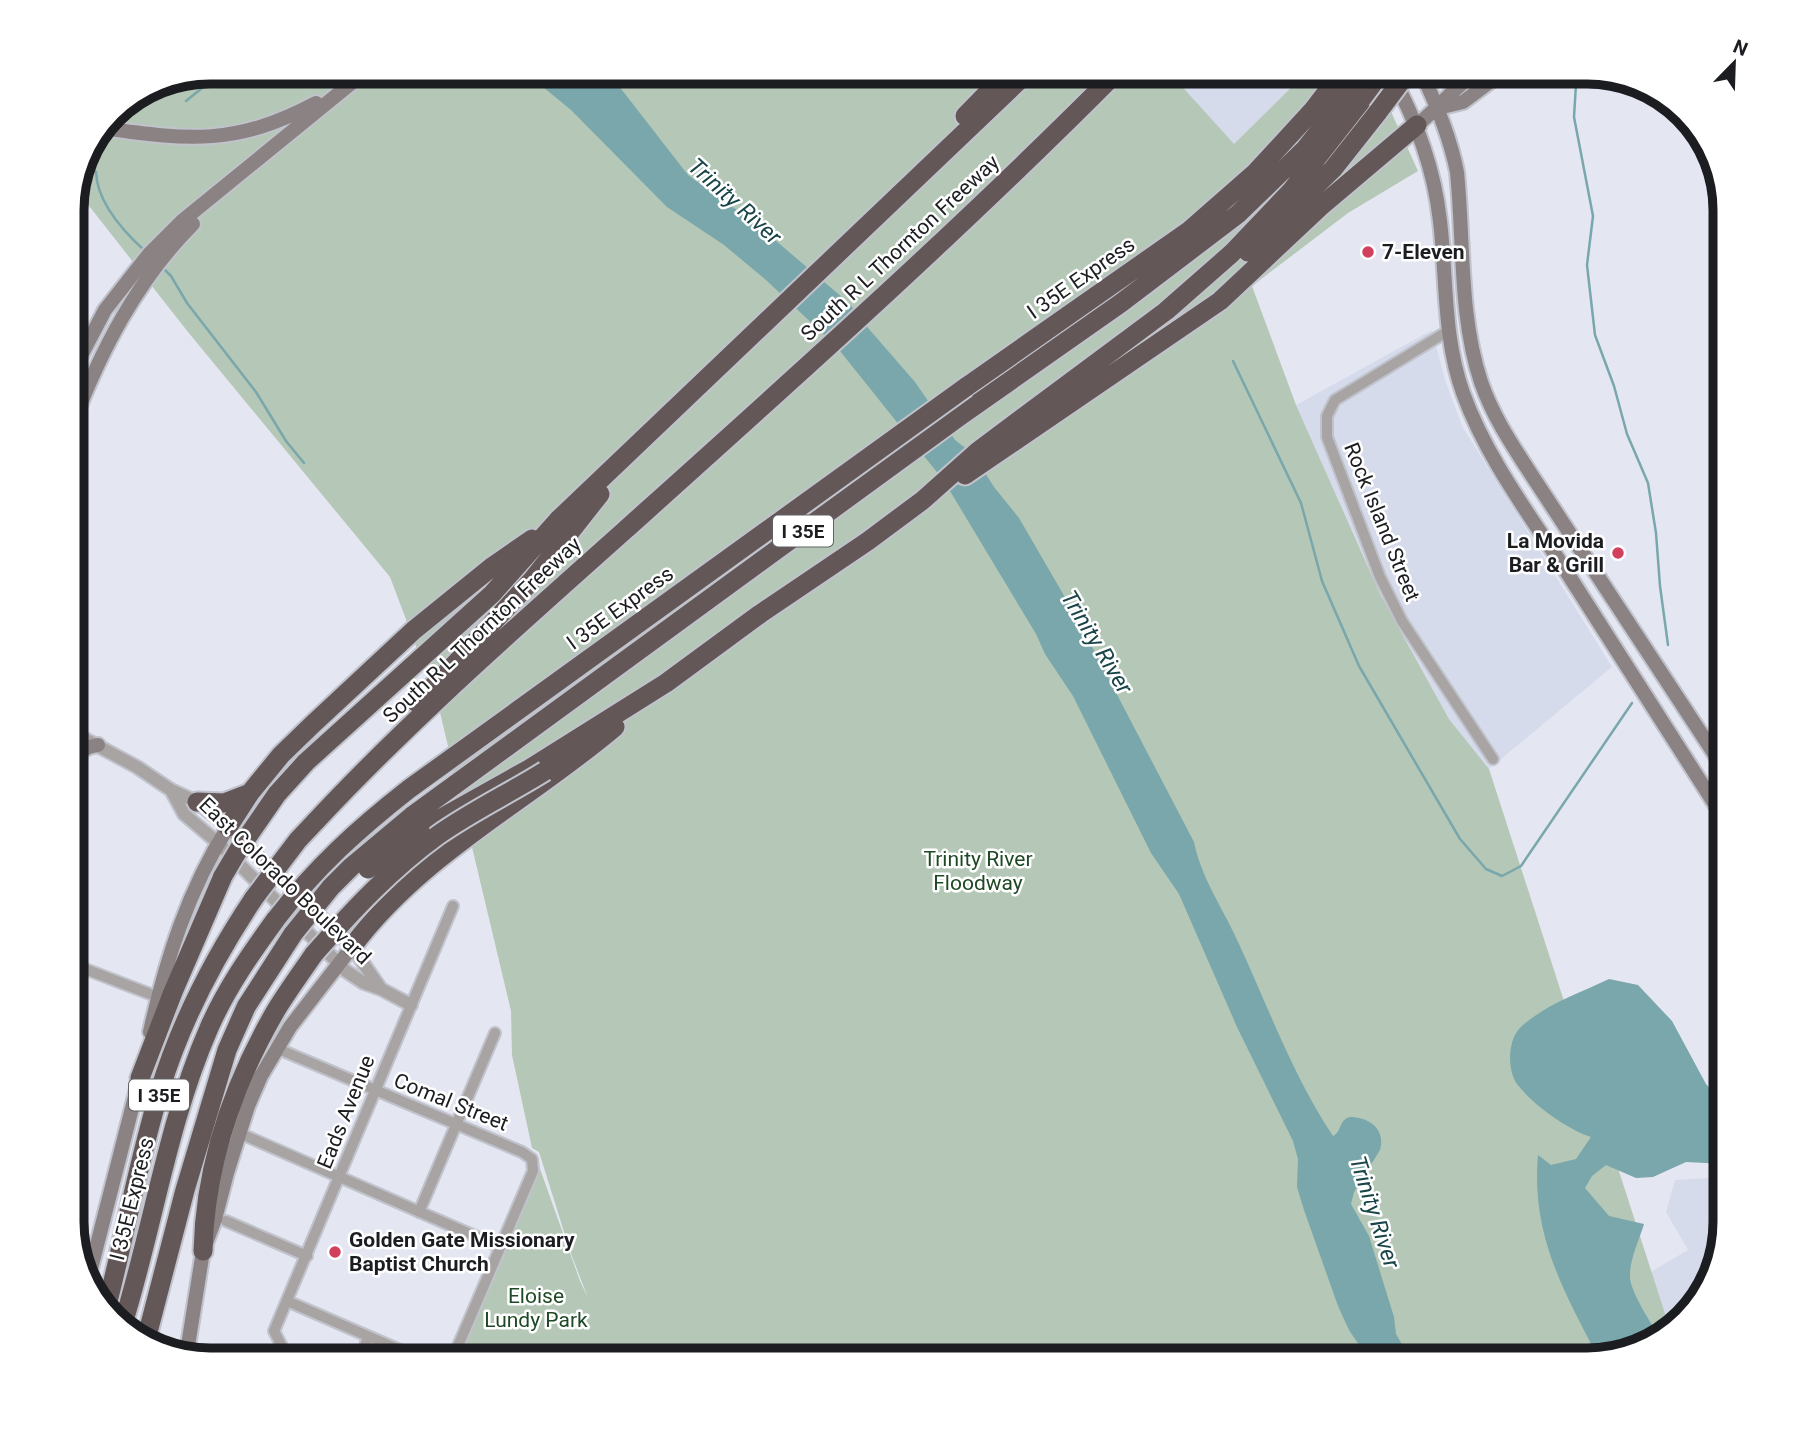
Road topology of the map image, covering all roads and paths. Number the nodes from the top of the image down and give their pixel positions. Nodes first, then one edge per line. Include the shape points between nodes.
1 (349, 84) edge
2 (997, 84) edge
3 (1016, 84) edge
4 (1105, 84) edge
5 (1114, 84) edge
6 (1333, 84) edge
7 (1361, 84) edge
8 (1369, 84) edge
9 (1396, 84) edge
10 (1399, 84) edge
11 (1427, 84) edge
12 (1459, 84) edge
13 (1487, 84) edge
14 (345, 87) junction
15 (1353, 101) junction
16 (1438, 108) junction
17 (1079, 111) junction
18 (1417, 125) junction
19 (113, 129) edge
20 (244, 170) junction
21 (909, 185) junction
22 (1462, 223) junction
23 (1441, 224) junction
24 (1236, 257) junction
25 (1468, 326) junction
26 (1448, 331) junction
27 (747, 340) junction
28 (84, 350) edge
29 (84, 387) edge
30 (87, 388) junction
31 (84, 395) edge
32 (923, 500) junction
33 (558, 520) junction
34 (1618, 608) junction
35 (1598, 621) junction
36 (666, 683) junction
37 (616, 726) junction
38 (84, 738) edge
39 (386, 741) junction
40 (98, 745) junction
41 (84, 750) edge
42 (1713, 752) edge
43 (1493, 759) dead end
44 (171, 790) junction
45 (250, 793) junction
46 (1713, 801) edge
47 (197, 802) junction
48 (223, 835) junction
49 (453, 906) dead end
50 (303, 943) junction
51 (352, 947) junction
52 (339, 964) junction
53 (84, 969) edge
54 (381, 989) junction
55 (158, 997) junction
56 (411, 1005) junction
57 (495, 1033) dead end
58 (276, 1048) junction
59 (140, 1078) junction
60 (375, 1091) junction
61 (457, 1126) junction
62 (239, 1133) junction
63 (341, 1177) junction
64 (419, 1212) junction
65 (226, 1220) dead end
66 (500, 1247) junction
67 (203, 1251) junction
68 (307, 1256) junction
69 (92, 1265) edge
70 (109, 1297) edge
71 (287, 1301) junction
72 (125, 1315) edge
73 (148, 1332) edge
74 (369, 1336) junction
75 (188, 1346) edge
76 (281, 1348) edge
77 (365, 1348) edge
78 (396, 1348) edge
79 (458, 1348) edge

1 - 14 main road
2 - 21 highway
3 - 21 highway
4 - 17 highway, I 35E
5 - 17 highway
6 - 72 highway, I 35E Express, bridge via 1255,173 1190,230 409,789 329,856 276,919 225,995 199,1051 168,1146
7 - 15 highway, I 35E
8 - 15 highway
9 - 18 main road
10 - 24 highway, bridge via 1333,169 1285,218
11 - 16 main road
12 - 16 main road
13 - 16 main road via 1463,102
14 - 19 main road via 294,114 232,135 173,137
14 - 20 main road
15 - 24 highway via 1291,191
15 - 50 highway, I 35E, bridge via 1272,183 1194,248 411,816 331,887
16 - 18 main road
16 - 22 main road via 1452,149
17 - 39 highway, South R L Thornton Freeway / I 35E via 801,372
18 - 23 main road
18 - 32 highway via 1340,189 1220,301
20 - 28 main road via 149,254 105,310
20 - 30 main road via 154,268 128,306
21 - 27 highway
22 - 23 main road
22 - 25 main road
23 - 26 main road
24 - 32 highway via 1177,314 978,451
25 - 26 main road
25 - 34 main road via 1480,380 1498,423
26 - 35 main road via 1457,376 1476,425
26 - 43 street, Rock Island Street via 1335,400 1326,416 1327,437 1380,577 1402,621
27 - 33 highway
27 - 39 highway via 703,396 601,493 554,553
29 - 30 street
30 - 31 main road
32 - 36 highway
33 - 45 highway via 414,630 281,755
33 - 59 highway, bridge via 499,588 306,762 277,794 223,876
34 - 35 main road
34 - 42 main road
35 - 46 main road
36 - 37 highway
36 - 50 highway, bridge via 403,841 345,890
37 - 50 highway, bridge via 438,835
37 - 51 highway via 420,873 376,915
38 - 40 street, East Colorado Boulevard
39 - 70 highway, South R L Thornton Freeway / I 35E, bridge via 298,840 254,898 208,973 160,1089
40 - 41 main road
40 - 44 street, East Colorado Boulevard
44 - 47 street, East Colorado Boulevard
44 - 48 street, East Colorado Boulevard via 184,814
45 - 47 highway via 224,803
45 - 48 highway
47 - 48 street, East Colorado Boulevard
48 - 51 street, East Colorado Boulevard
48 - 52 street, East Colorado Boulevard
48 - 55 main road via 186,907
49 - 56 street, Eads Avenue
50 - 67 highway via 277,1009 239,1084 215,1161 204,1214
50 - 73 highway, I 35E via 281,970 255,991 227,1050
51 - 52 main road
51 - 54 street, East Colorado Boulevard
52 - 54 street, East Colorado Boulevard via 364,983
52 - 58 main road
53 - 55 street
54 - 56 street, East Colorado Boulevard
55 - 59 main road
56 - 60 street, Eads Avenue
57 - 61 street
58 - 60 street, Comal Street
58 - 62 main road
59 - 69 main road
60 - 61 street, Comal Street
60 - 63 street, Eads Avenue
61 - 64 street
61 - 66 street, Comal Street via 533,1159 533,1171
62 - 63 street
62 - 67 main road
63 - 64 street
63 - 68 street, Eads Avenue
64 - 66 street
65 - 68 street
66 - 79 street
67 - 75 main road
68 - 71 street, Eads Avenue
71 - 74 street
71 - 76 street, Eads Avenue via 274,1331
74 - 77 street
74 - 78 street

